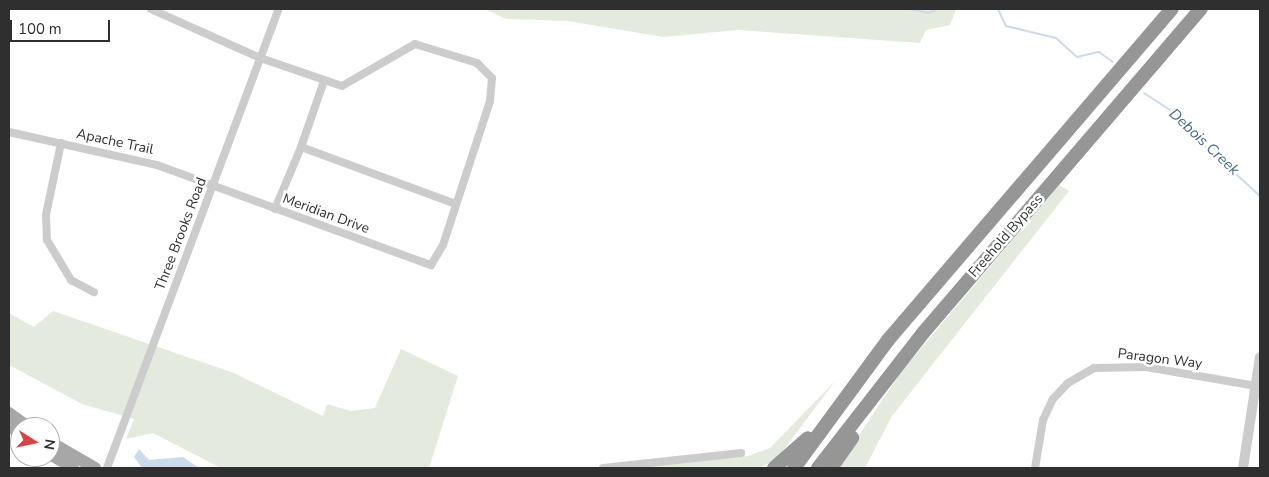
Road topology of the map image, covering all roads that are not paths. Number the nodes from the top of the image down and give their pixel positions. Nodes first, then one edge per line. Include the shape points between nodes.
1 (151, 9) edge
2 (279, 9) edge
3 (1172, 9) edge
4 (1201, 9) edge
5 (260, 58) junction
6 (324, 81) junction
7 (9, 132) edge
8 (61, 143) junction
9 (301, 147) junction
10 (213, 185) junction
11 (456, 204) junction
12 (275, 209) junction
13 (94, 292) dead end
14 (923, 332) junction
15 (1260, 357) edge
16 (1256, 386) junction
17 (832, 415) junction
18 (60, 448) edge
19 (741, 453) dead end
20 (60, 460) edge
21 (73, 468) edge
22 (95, 468) edge
23 (107, 468) edge
24 (603, 468) edge
25 (774, 468) edge
26 (794, 468) edge
27 (818, 468) edge
28 (831, 468) edge
29 (1035, 468) edge
30 (1243, 468) edge

1 - 5 street
2 - 5 street, Three Brooks Road
3 - 17 highway, Freehold Bypass via 888,340
4 - 14 highway, Freehold Bypass
5 - 6 street
5 - 10 street, Three Brooks Road
6 - 9 street
6 - 11 street via 342,86 354,82 415,44 477,63 492,78 490,100
7 - 8 street, Apache Trail
8 - 10 street, Apache Trail via 157,165
8 - 13 street via 46,215 47,240 71,280
9 - 11 street
9 - 12 street
10 - 12 street, Meridian Drive
10 - 23 street, Three Brooks Road
11 - 12 street, Meridian Drive via 431,265
14 - 27 highway, Freehold Bypass
14 - 28 highway
15 - 16 street
16 - 29 street, Paragon Way via 1116,364 1089,370 1063,387 1048,409
16 - 30 street
17 - 25 highway
17 - 26 highway, Freehold Bypass
18 - 22 main road
19 - 24 street
20 - 21 main road

